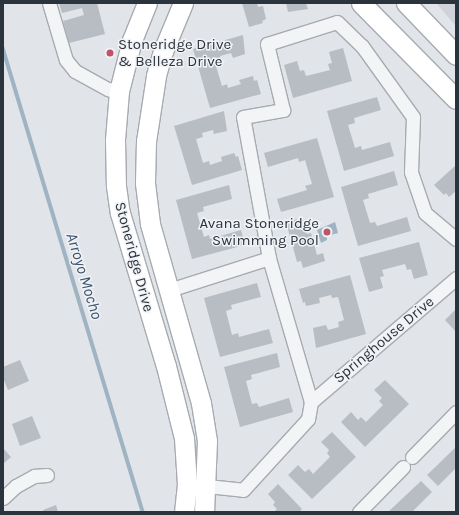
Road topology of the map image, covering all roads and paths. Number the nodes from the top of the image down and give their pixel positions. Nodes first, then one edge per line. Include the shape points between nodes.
1 (49, 3) edge
2 (147, 3) edge
3 (183, 3) edge
4 (361, 3) edge
5 (406, 3) edge
6 (456, 55) edge
7 (119, 91) junction
8 (456, 99) edge
9 (456, 239) edge
10 (268, 258) junction
11 (456, 278) edge
12 (169, 290) junction
13 (144, 298) junction
14 (311, 402) junction
15 (456, 412) edge
16 (412, 457) dead end
17 (403, 467) dead end
18 (47, 475) dead end
19 (207, 486) junction
20 (3, 498) edge
21 (184, 512) edge
22 (204, 512) edge
23 (359, 512) edge

1 - 7 street via 66,60 75,71 108,89
2 - 7 main road, Stoneridge Drive via 132,40
3 - 12 main road, Stoneridge Drive via 163,51 156,76 146,141 145,183 150,224
4 - 8 main road
5 - 6 main road
7 - 13 main road, Stoneridge Drive via 115,140 116,186 120,212
9 - 10 street via 425,213 411,172 413,117 362,46 338,22 266,44 282,110 243,117
10 - 12 street
10 - 14 street
11 - 14 street, Springhouse Drive
12 - 13 main road
12 - 19 main road, Stoneridge Drive via 201,404 207,441
13 - 21 main road, Stoneridge Drive via 181,424 187,484
14 - 19 street via 308,419 243,490
15 - 16 street
17 - 23 street
18 - 20 street via 34,476 16,486
19 - 22 main road, Stoneridge Drive

